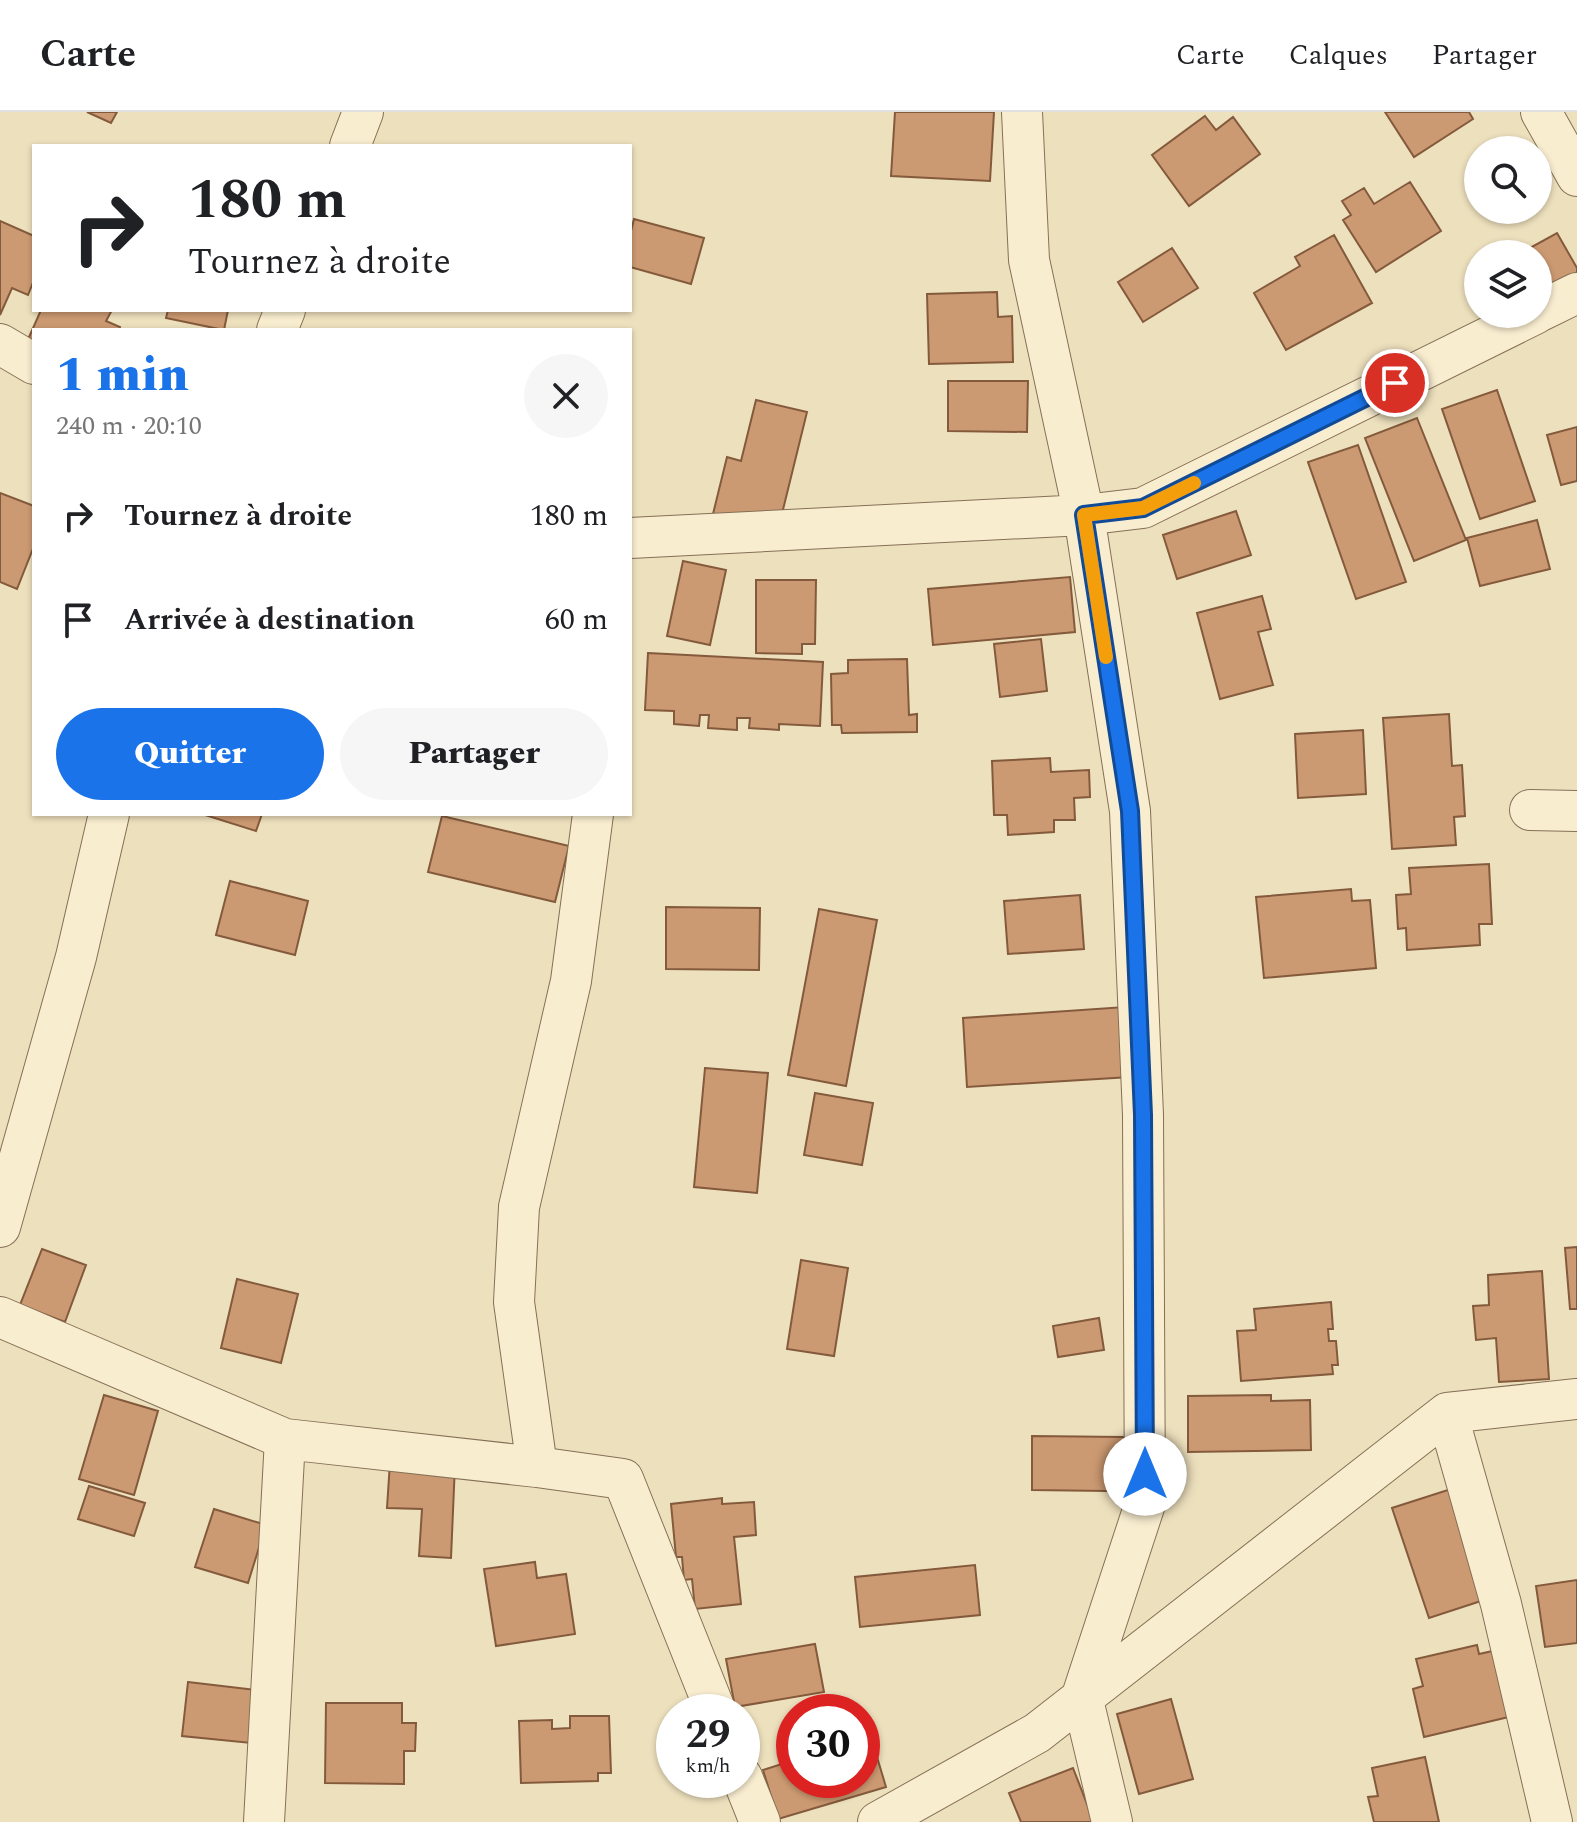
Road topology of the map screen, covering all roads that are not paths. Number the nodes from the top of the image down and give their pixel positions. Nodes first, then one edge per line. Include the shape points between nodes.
1 (363, 112) edge
2 (1022, 112) edge
3 (1541, 112) edge
4 (351, 144) edge
5 (1577, 176) edge
6 (1577, 293) edge
7 (1552, 305) edge
8 (1506, 328) edge
9 (0, 344) edge
10 (32, 363) edge
11 (1084, 515) junction
12 (632, 538) edge
13 (1530, 810) dead end
14 (1577, 811) edge
15 (109, 816) edge
16 (593, 816) edge
17 (0, 1227) edge
18 (0, 1317) edge
19 (1577, 1399) edge
20 (1447, 1413) junction
21 (285, 1439) junction
22 (537, 1467) junction
23 (709, 1694) edge
24 (1082, 1696) junction
25 (750, 1798) edge
26 (264, 1822) edge
27 (760, 1822) edge
28 (878, 1822) edge
29 (1112, 1822) edge
30 (1552, 1822) edge

1 - 4 street
2 - 11 street via 1029,260
3 - 5 street
6 - 7 street
8 - 11 street via 1143,508
9 - 10 street
11 - 12 street
11 - 24 street via 1130,811 1143,1115 1145,1504
13 - 14 street
15 - 17 street via 76,957
16 - 22 street via 571,981 519,1207 514,1302
18 - 21 street
19 - 20 street
20 - 24 street
20 - 30 street via 1501,1604
21 - 22 street
21 - 26 street
22 - 23 street via 623,1479
24 - 28 street via 1037,1733
24 - 29 street
25 - 27 street

